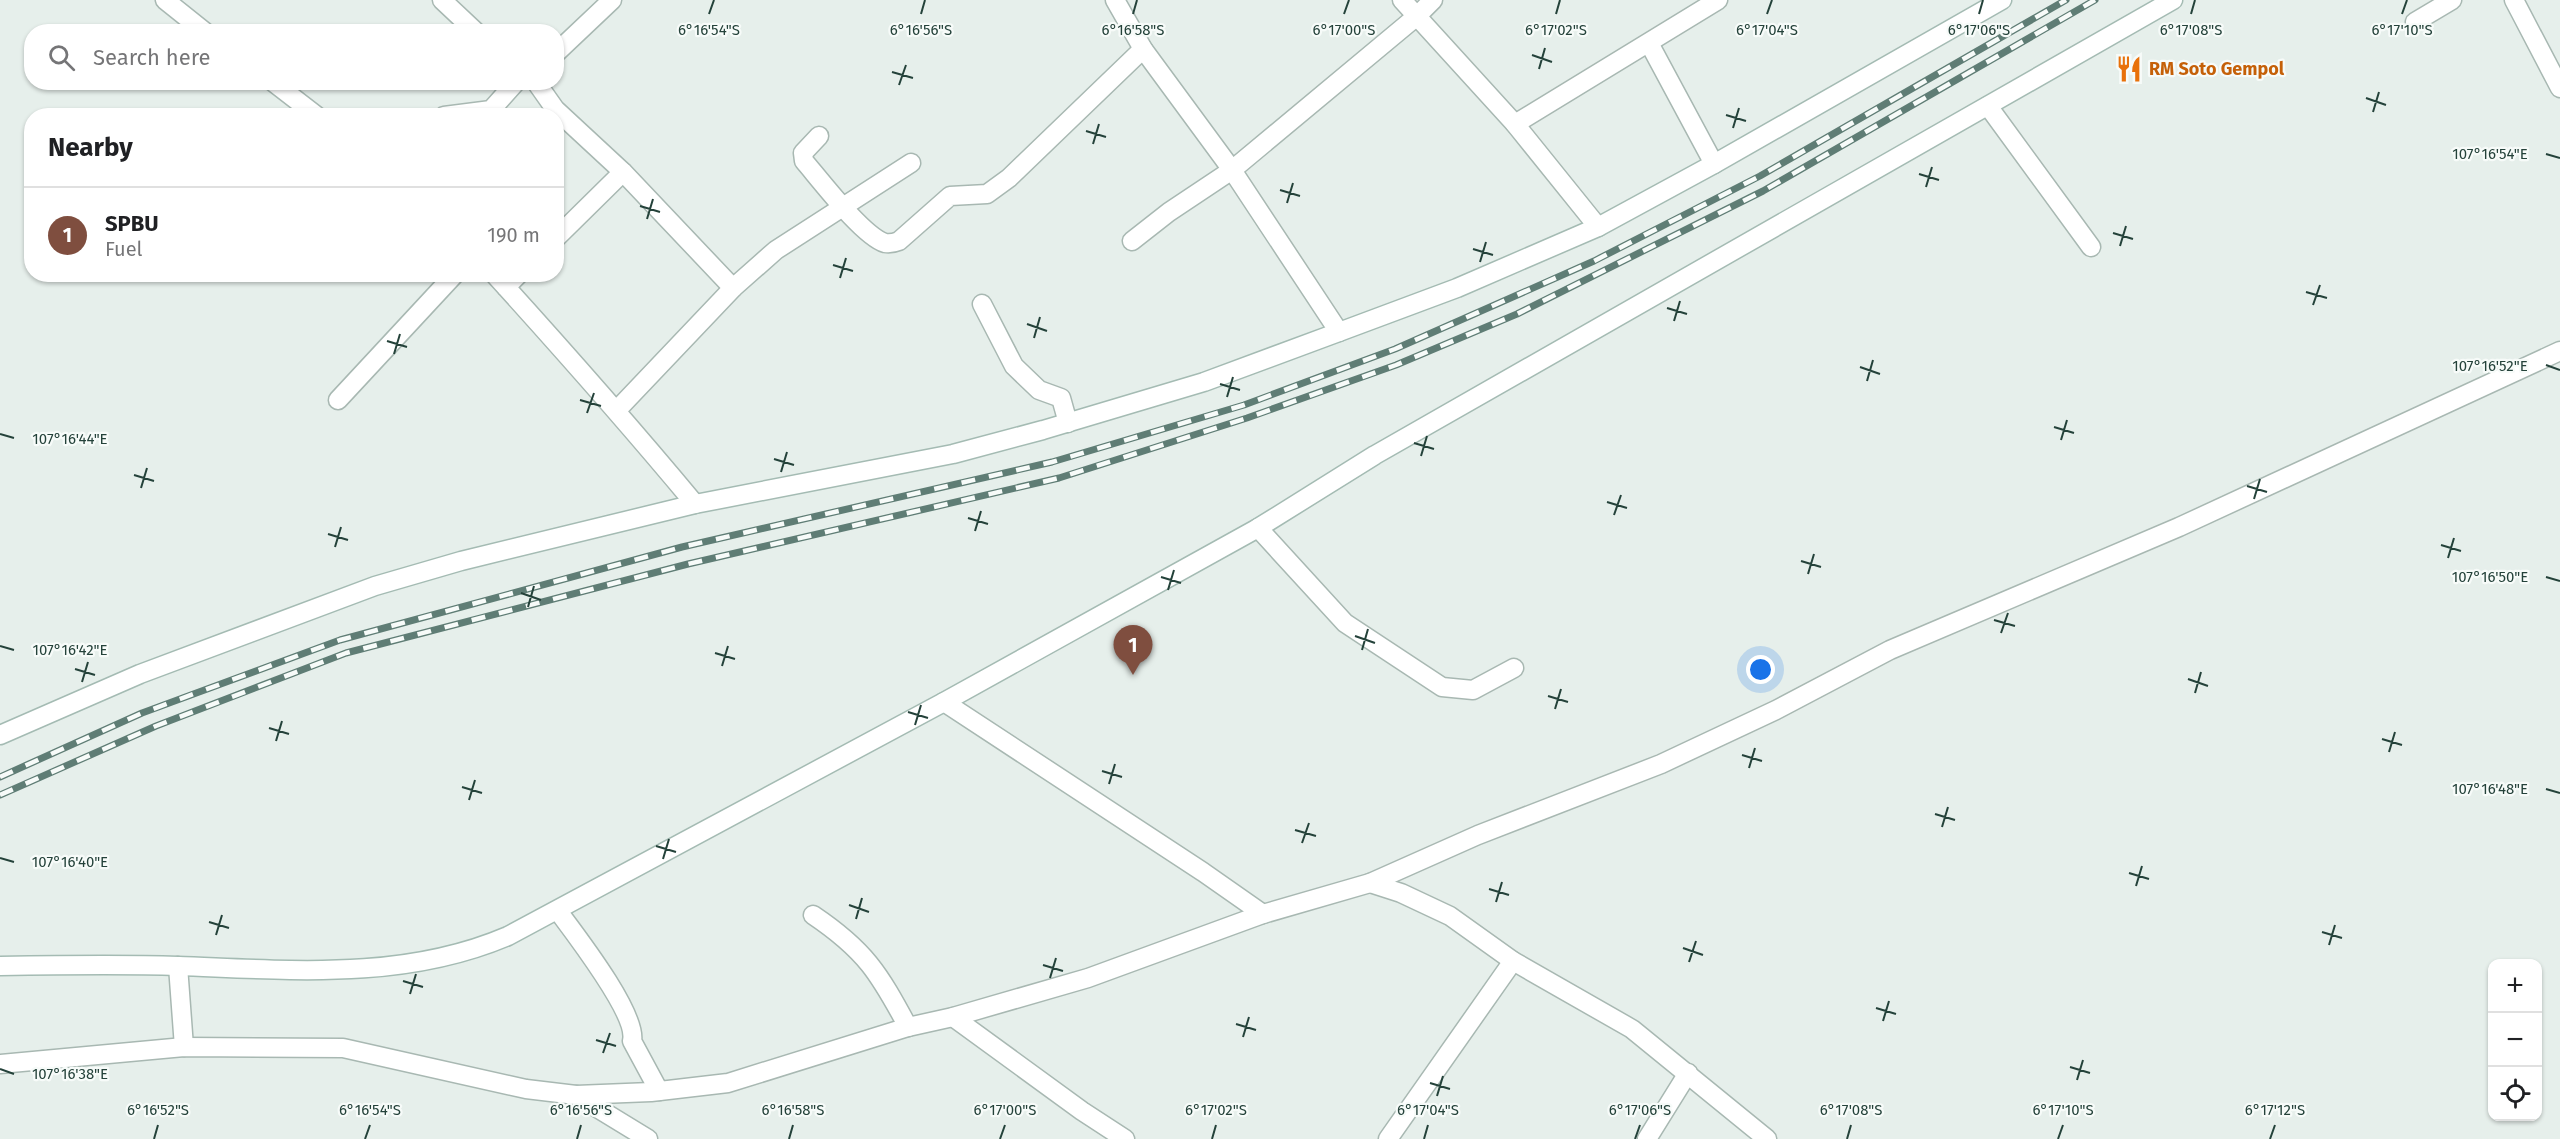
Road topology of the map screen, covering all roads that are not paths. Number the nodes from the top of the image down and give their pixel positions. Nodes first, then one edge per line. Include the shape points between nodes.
1 (165, 0) edge
2 (442, 0) edge
3 (612, 0) edge
4 (1115, 0) edge
5 (1402, 0) edge
6 (1433, 0) edge
7 (1718, 0) edge
8 (2002, 0) edge
9 (2173, 0) edge
10 (2451, 0) edge
11 (2514, 0) edge
12 (1417, 16) junction
13 (2415, 22) dead end
14 (195, 24) edge
15 (468, 24) edge
16 (1649, 44) junction
17 (564, 45) edge
18 (1143, 49) junction
19 (2553, 60) edge
20 (2560, 88) edge
21 (283, 90) edge
22 (509, 90) edge
23 (542, 90) edge
24 (1988, 106) junction
25 (307, 108) edge
26 (493, 108) edge
27 (555, 108) edge
28 (564, 116) edge
29 (1515, 124) junction
30 (819, 136) dead end
31 (911, 163) dead end
32 (1714, 164) junction
33 (1232, 170) junction
34 (623, 172) junction
35 (846, 207) junction
36 (1598, 227) junction
37 (564, 230) edge
38 (1132, 241) dead end
39 (2091, 247) dead end
40 (447, 282) edge
41 (508, 282) edge
42 (733, 288) junction
43 (982, 304) dead end
44 (1339, 332) junction
45 (2560, 351) edge
46 (338, 400) dead end
47 (617, 410) junction
48 (1068, 423) junction
49 (695, 504) junction
50 (1258, 528) junction
51 (1514, 668) dead end
52 (944, 702) junction
53 (0, 735) edge
54 (1370, 883) junction
55 (558, 911) junction
56 (1263, 914) junction
57 (813, 915) dead end
58 (1513, 961) junction
59 (0, 966) edge
60 (178, 966) junction
61 (952, 1017) junction
62 (908, 1027) junction
63 (184, 1047) junction
64 (0, 1064) edge
65 (1688, 1073) junction
66 (659, 1091) junction
67 (576, 1095) junction
68 (648, 1139) edge
69 (1125, 1139) edge
70 (1388, 1139) edge
71 (1647, 1139) edge
72 (1767, 1139) edge

1 - 14 street
2 - 15 street
3 - 17 street
4 - 18 street
5 - 12 street
6 - 12 street
7 - 16 street
8 - 32 street
9 - 24 street
10 - 13 street
11 - 19 street
12 - 29 street
12 - 33 street
16 - 29 street
16 - 32 street
18 - 33 street
18 - 35 street via 1009,178 987,194 950,196 899,241 882,242
19 - 20 street
21 - 25 street
22 - 26 street
23 - 27 street
24 - 39 street
24 - 50 street via 1375,455
28 - 34 street
29 - 36 street
30 - 35 street via 802,158
31 - 35 street
32 - 36 street
33 - 38 street
33 - 44 street
34 - 37 street
34 - 42 street
35 - 42 street via 776,250
36 - 44 street via 1456,288
40 - 46 street
41 - 47 street via 564,355
42 - 47 street
43 - 48 street via 1014,366 1039,390 1061,398
44 - 48 street via 1204,382
45 - 54 street via 2179,527 1890,650 1661,764 1478,834
47 - 49 street
48 - 49 street via 952,454
49 - 53 street via 375,586 151,670
50 - 51 street via 1345,623 1442,687 1473,690
50 - 52 street
52 - 55 street
52 - 56 street
54 - 56 street
54 - 58 street via 1450,916
55 - 60 street via 471,952 418,963 356,970
55 - 66 street via 613,991 634,1033 632,1041
56 - 61 street via 1088,978
57 - 62 street via 835,929 873,965
58 - 65 street via 1632,1029
58 - 70 street
59 - 60 street
60 - 63 street
61 - 62 street
61 - 69 street
62 - 66 street via 728,1083
63 - 64 street
63 - 67 street via 343,1048 526,1089
65 - 71 street
65 - 72 street
66 - 67 street
67 - 68 street

